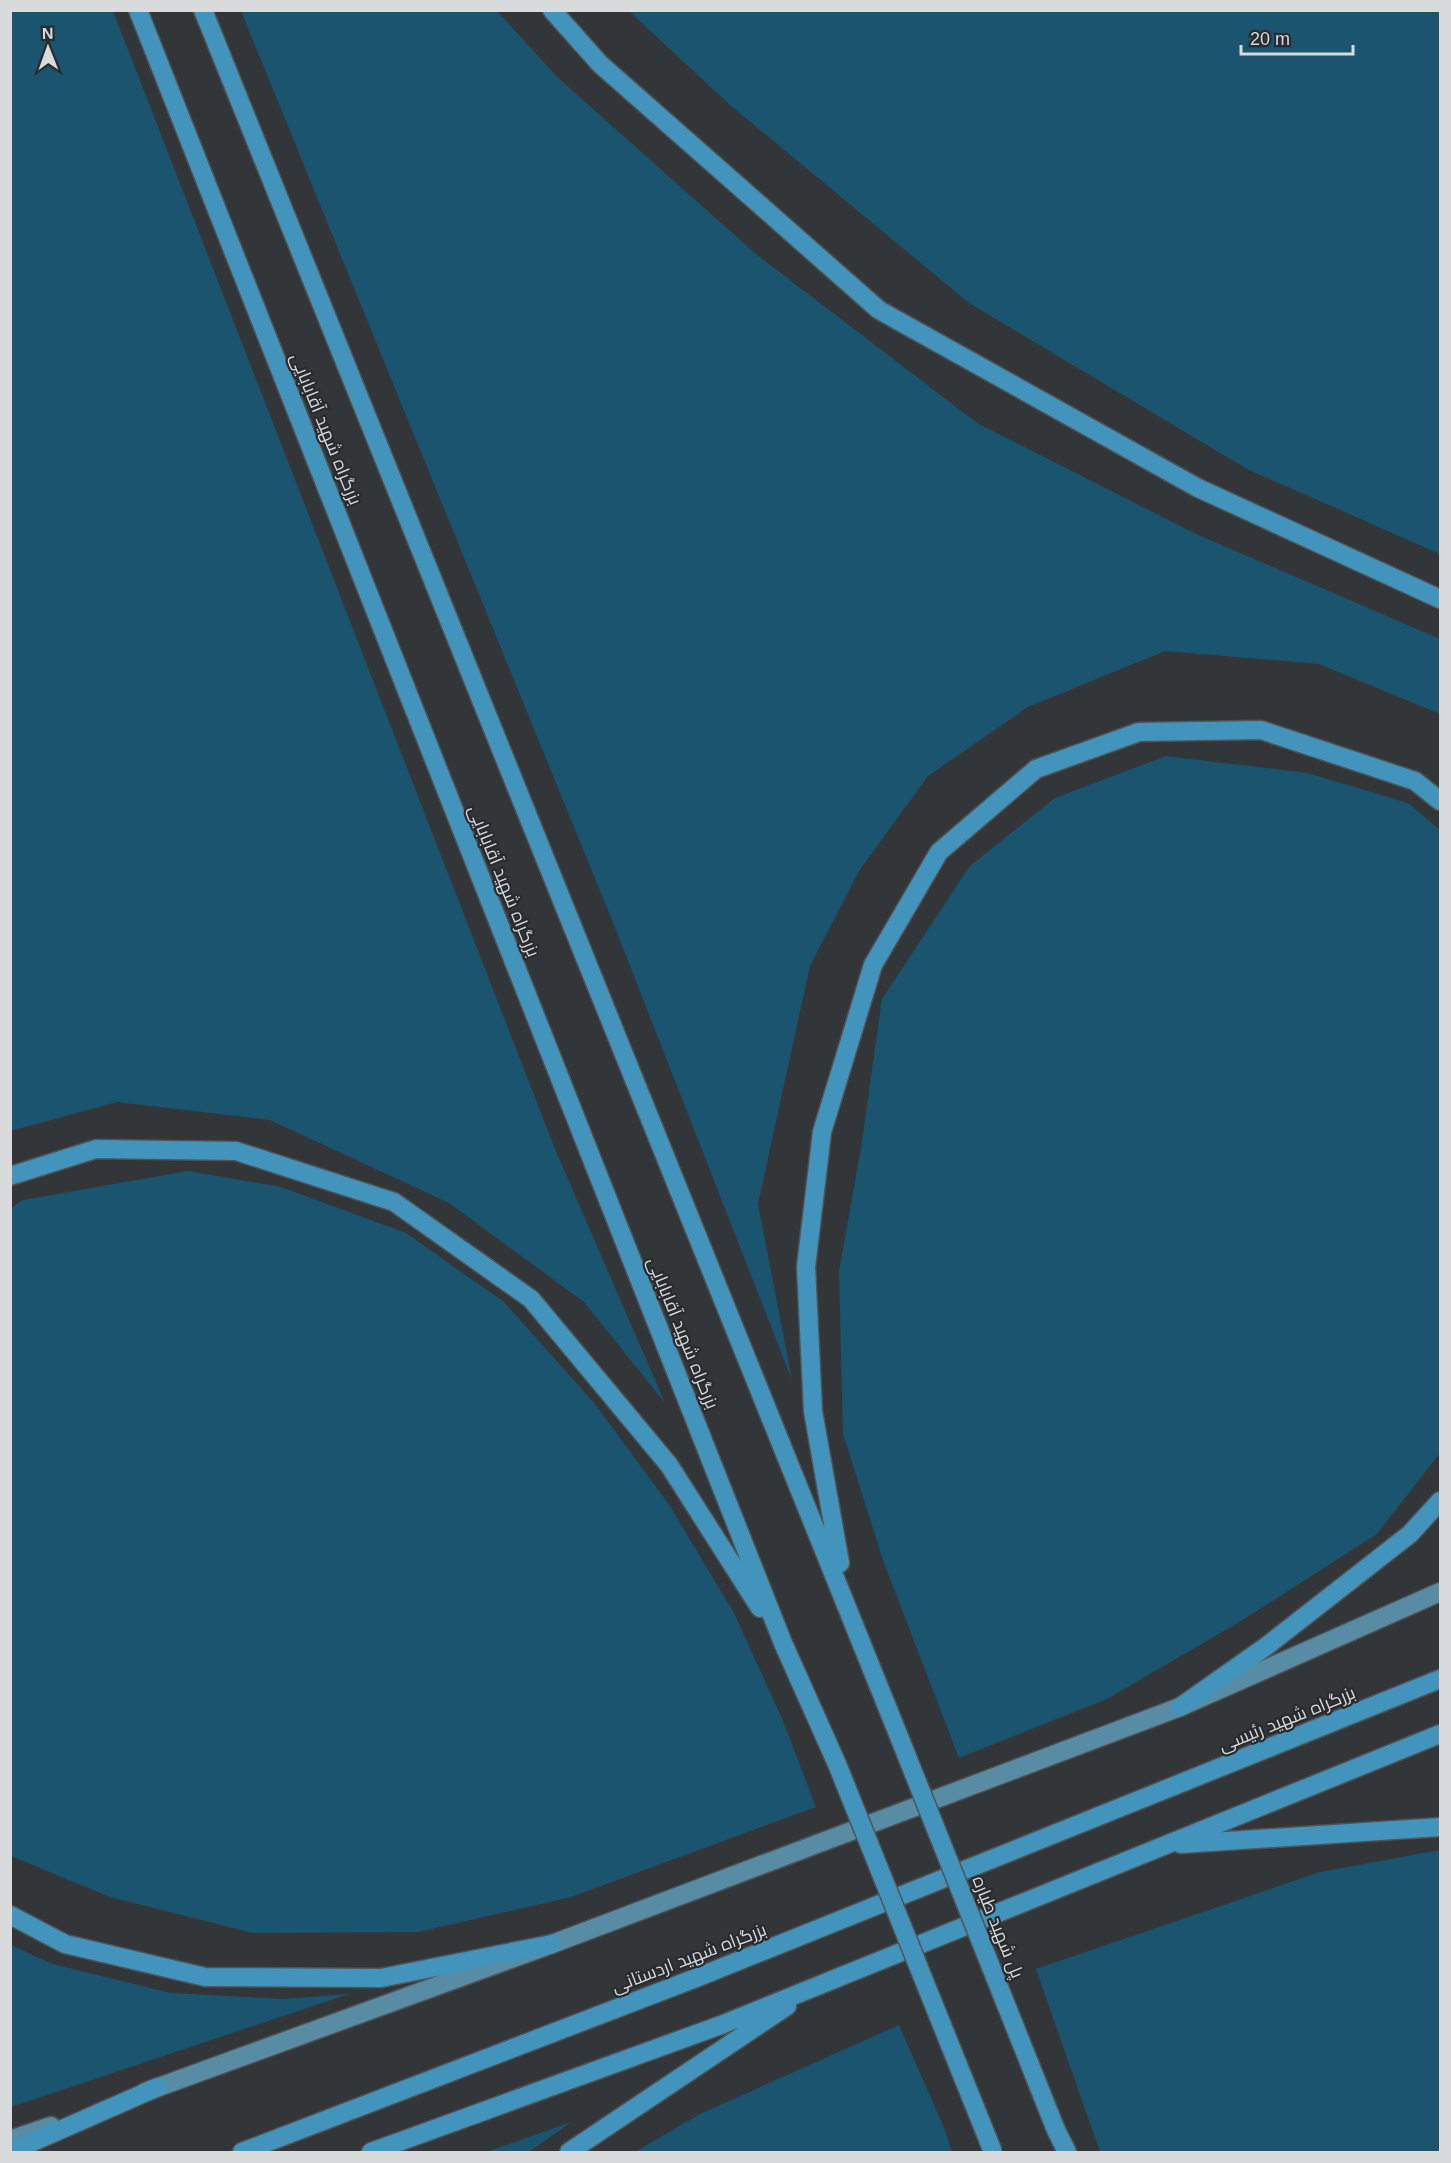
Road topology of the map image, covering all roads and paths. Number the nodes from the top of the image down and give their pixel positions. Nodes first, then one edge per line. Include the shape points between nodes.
1 (138, 10) edge
2 (204, 10) edge
3 (552, 10) edge
4 (1440, 598) edge
5 (1440, 801) edge
6 (10, 1176) edge
7 (1440, 1501) edge
8 (1440, 1592) edge
9 (846, 1598) junction
10 (783, 1644) junction
11 (1440, 1680) edge
12 (1180, 1707) junction
13 (1440, 1734) edge
14 (1148, 1797) joint
15 (1440, 1827) edge
16 (1164, 1846) junction
17 (10, 1915) edge
18 (552, 1944) junction
19 (818, 1985) junction
20 (158, 2087) junction
21 (10, 2140) edge
22 (10, 2152) edge
23 (242, 2152) edge
24 (371, 2152) edge
25 (569, 2152) edge
26 (993, 2152) edge
27 (1067, 2152) edge

1 - 10 highway, بزرگراه شهید آقابابایی
2 - 9 highway
3 - 4 highway via 600,64 879,310 1198,488
5 - 9 highway via 1415,781 1261,730 1139,732 1036,770 939,852 873,965 822,1132 806,1267 812,1400
6 - 10 highway via 96,1149 236,1151 394,1202 531,1299 669,1465
7 - 12 highway via 1410,1534 1268,1645
8 - 12 main road
9 - 27 highway, پل شهید طیاره, bridge
10 - 26 highway, بزرگراه شهید آقابابایی, bridge via 837,1764
11 - 14 highway, بزرگراه شهید رئیسی
12 - 18 main road
13 - 16 highway
14 - 23 highway, بزرگراه شهید اردستانی via 696,1978
15 - 16 highway
16 - 19 highway
17 - 18 highway via 65,1944 205,1977 381,1978
18 - 20 main road
19 - 24 highway via 721,2025
19 - 25 highway
20 - 21 main road
20 - 22 highway

